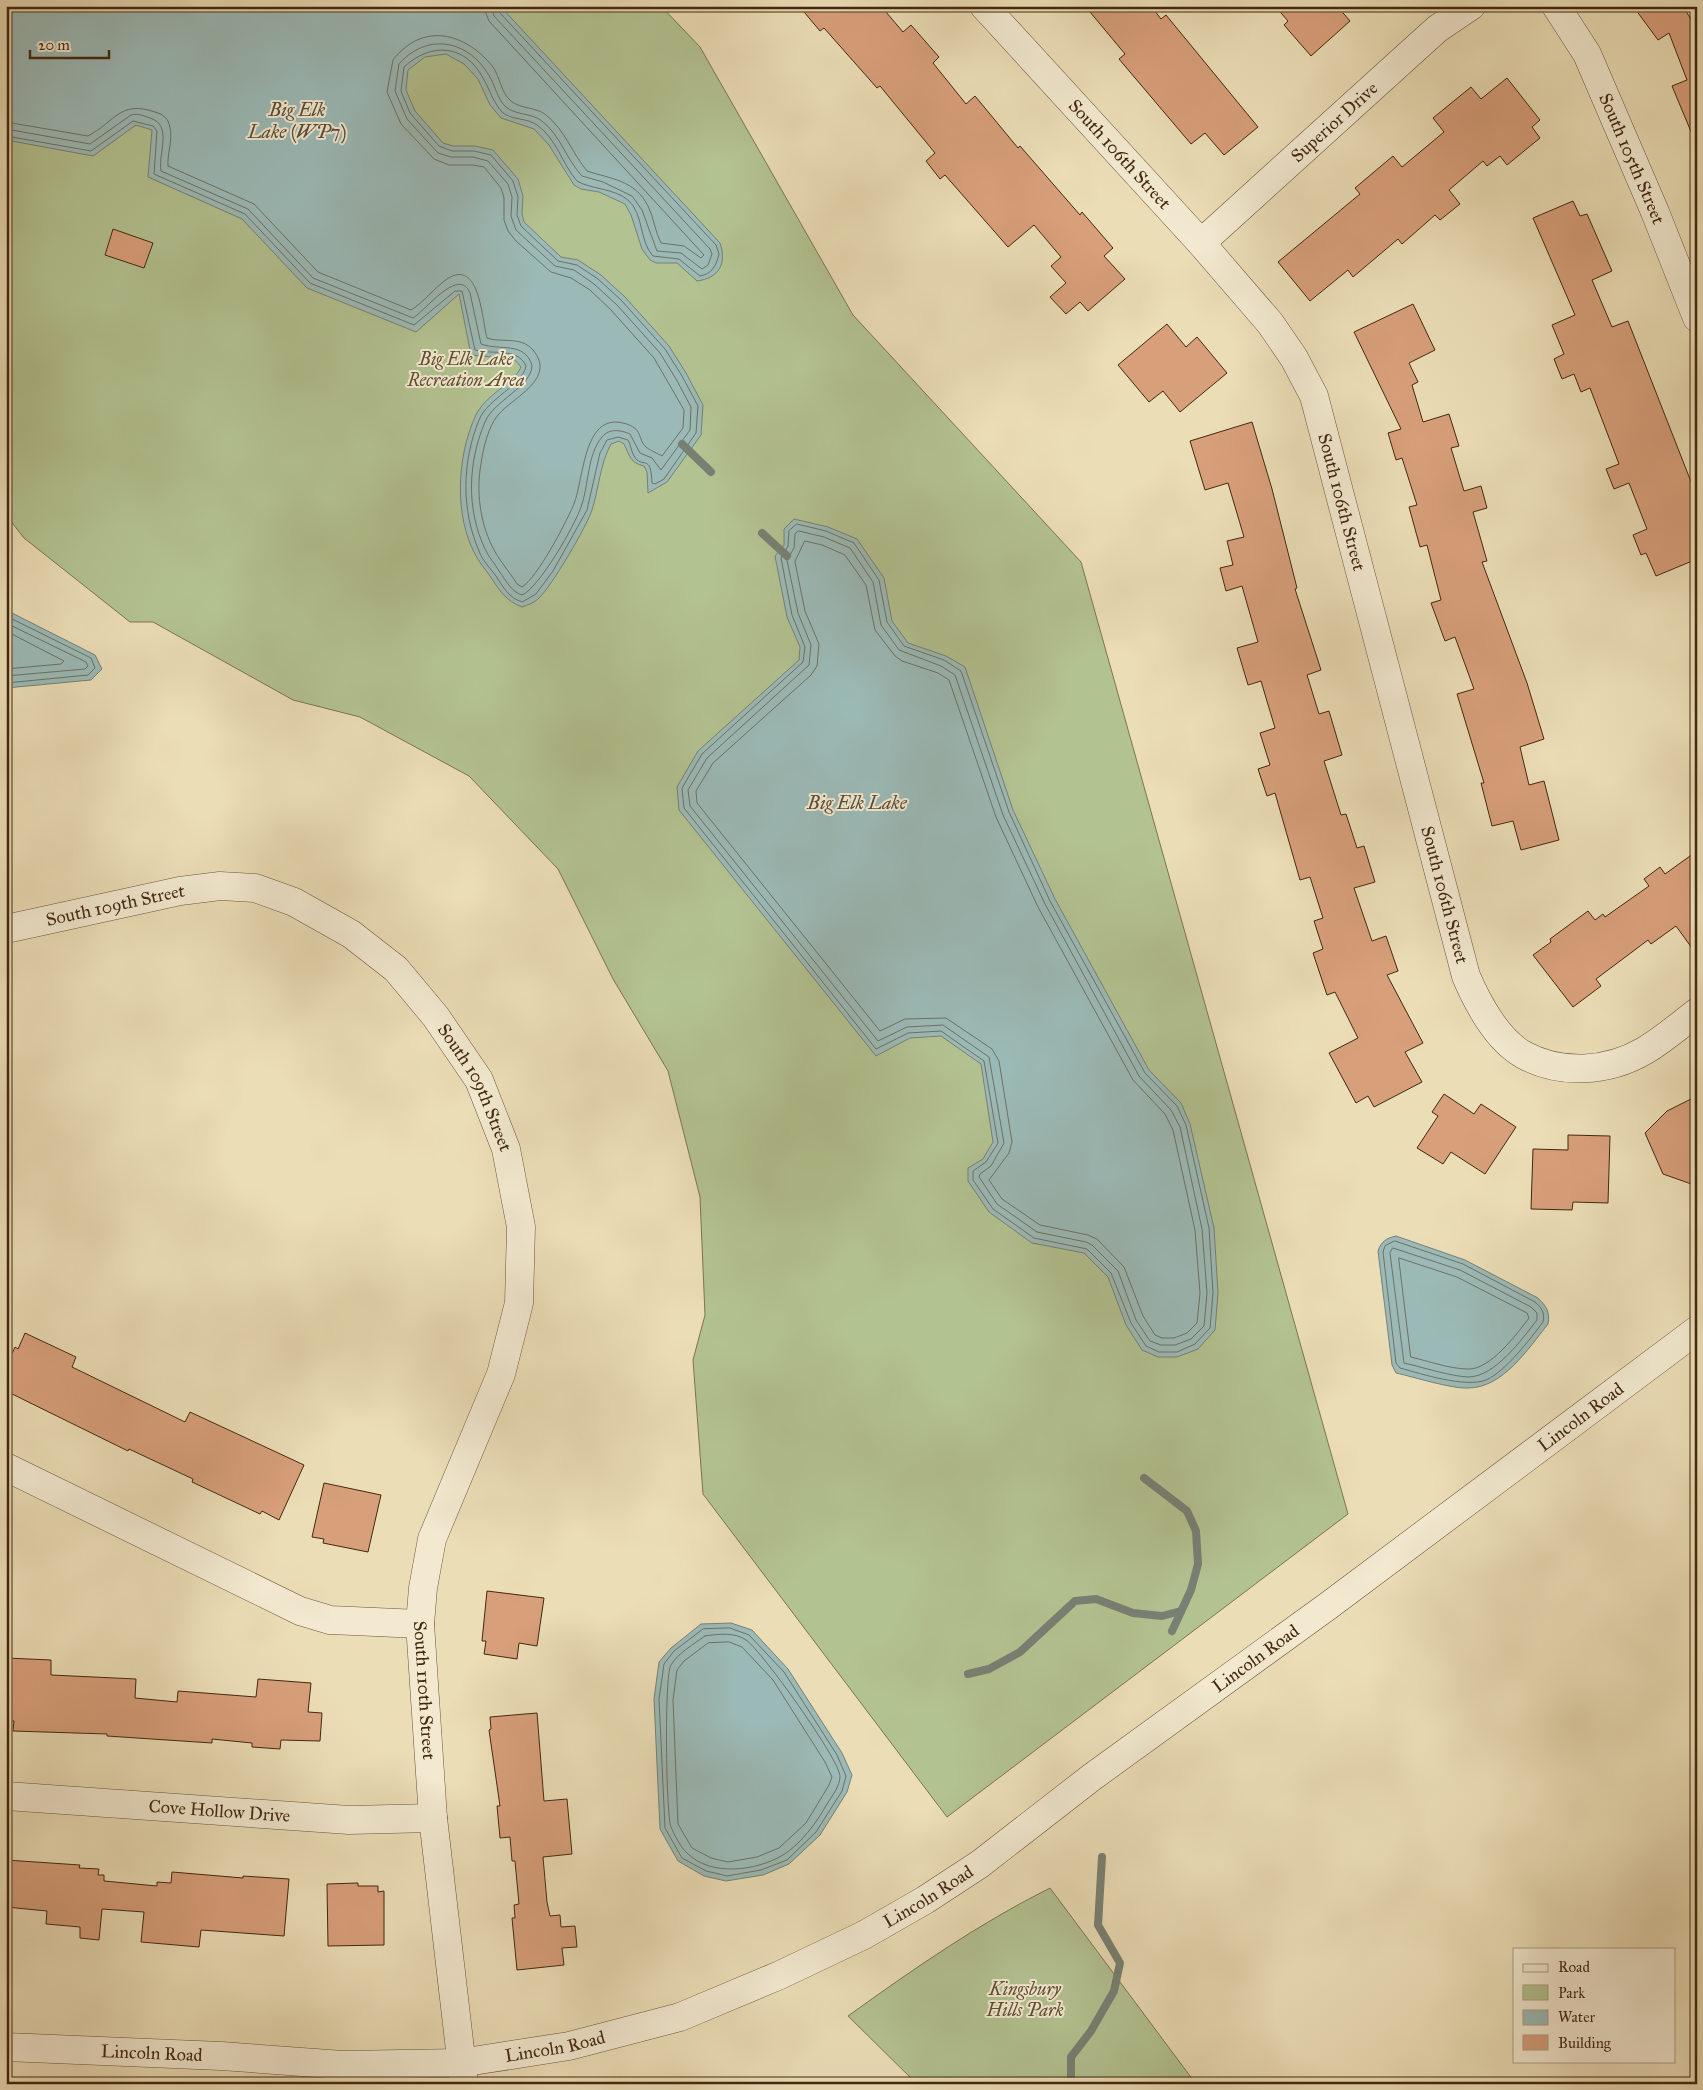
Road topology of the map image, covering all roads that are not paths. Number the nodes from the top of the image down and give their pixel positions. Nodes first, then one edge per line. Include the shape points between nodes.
1 (984, 6) edge
2 (1472, 6) edge
3 (1556, 6) edge
4 (1201, 243) junction
5 (1697, 318) edge
6 (6, 929) edge
7 (1697, 1012) edge
8 (1697, 1330) edge
9 (6, 1467) edge
10 (420, 1624) junction
11 (6, 1796) edge
12 (433, 1818) junction
13 (6, 2047) edge
14 (462, 2073) edge

1 - 4 street, South 106th Street
2 - 4 street, Superior Drive via 1437,29
3 - 5 street, South 105th Street via 1587,54
4 - 7 street, South 106th Street via 1270,324 1294,358 1314,396 1466,976 1478,1004 1498,1031 1522,1054 1554,1066 1586,1069 1616,1063 1644,1051
6 - 10 street, South 109th Street via 180,891 220,886 255,888 294,902 351,934 396,969 436,1017 479,1080 506,1149 521,1226 519,1303 501,1374 432,1539
8 - 14 street, Lincoln Road via 1336,1600 1092,1777 980,1864 926,1900 864,1935 780,1975 680,2017
9 - 10 street, South 110th Street via 300,1611 330,1620
10 - 12 street, South 110th Street
11 - 12 street, Cove Hollow Drive via 349,1820
12 - 14 street, South 110th Street
13 - 14 street, Lincoln Road via 221,2056

